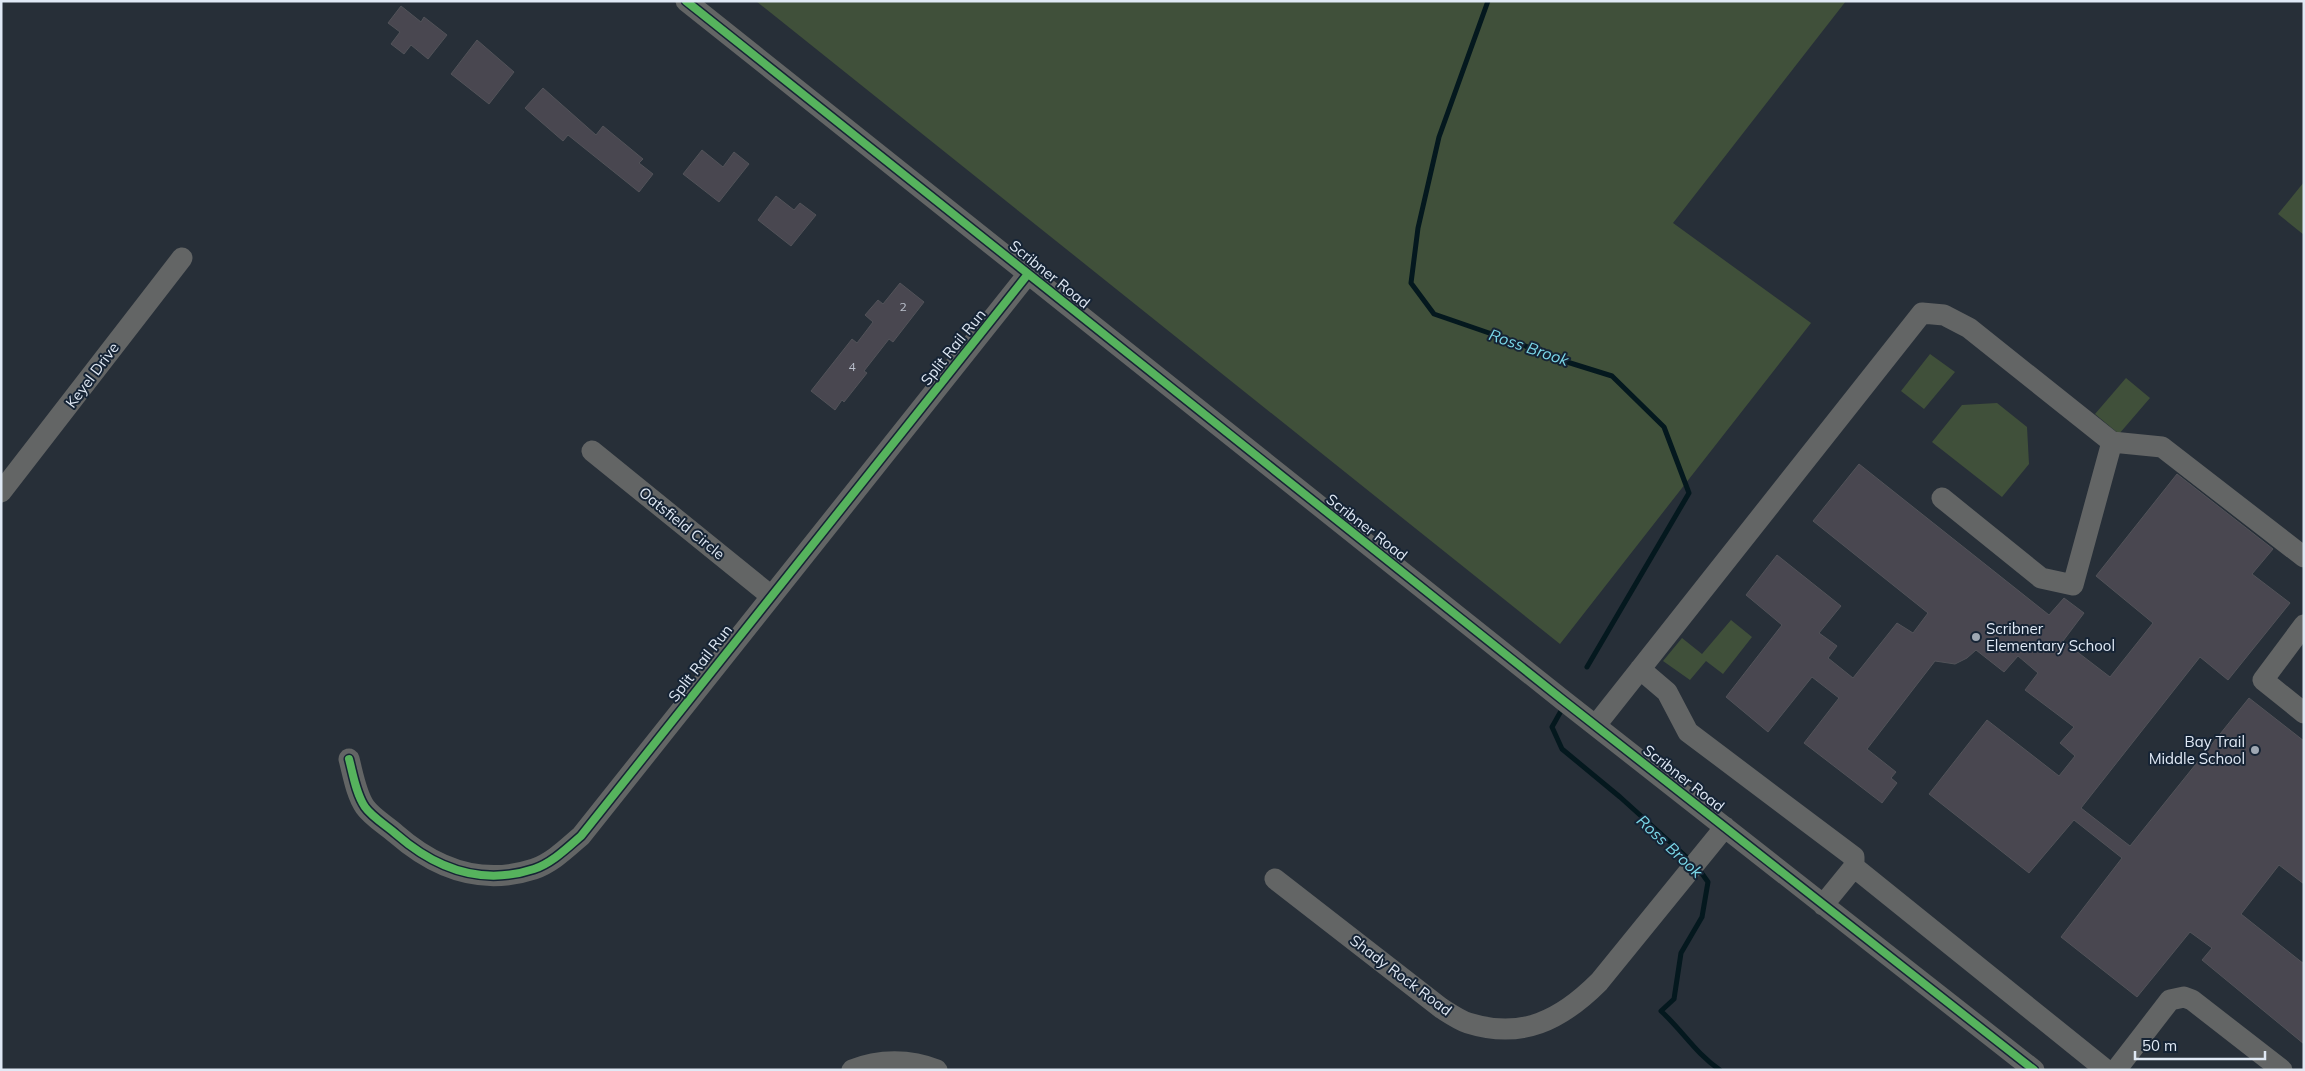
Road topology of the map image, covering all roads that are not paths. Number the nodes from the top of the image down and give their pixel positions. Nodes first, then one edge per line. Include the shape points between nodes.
1 (686, 1) edge
2 (182, 258) dead end
3 (1028, 274) junction
4 (2112, 442) junction
5 (592, 451) dead end
6 (1, 492) edge
7 (1942, 498) dead end
8 (2304, 557) edge
9 (771, 596) junction
10 (2304, 626) edge
11 (1640, 669) junction
12 (2304, 714) edge
13 (1596, 725) junction
14 (349, 760) dead end
15 (1725, 827) junction
16 (1854, 862) junction
17 (1275, 879) dead end
18 (1823, 905) junction
19 (852, 1070) edge
20 (937, 1070) edge
21 (2034, 1070) edge
22 (2106, 1070) edge
23 (2116, 1070) edge
24 (2282, 1070) edge

1 - 3 street, Scribner Road
2 - 6 street, Keyel Drive
3 - 9 street, Split Rail Run
3 - 13 street, Scribner Road
4 - 7 street via 2074,585 2041,578
4 - 8 street via 2162,447
4 - 11 street via 1968,328 1944,315 1922,313
5 - 9 street, Oatsfield Circle
9 - 14 street, Split Rail Run via 581,836 536,869 506,875 478,874 451,869 425,857 365,807
10 - 12 street via 2263,680
11 - 13 street
11 - 16 street via 1666,692 1688,732
13 - 15 street, Scribner Road
15 - 17 street, Shady Rock Road via 1599,982 1578,1003 1548,1020 1522,1028 1493,1029 1466,1022 1441,1008
15 - 18 street, Scribner Road
16 - 18 street
16 - 22 street
18 - 21 street, Scribner Road
19 - 20 street via 893,1061 922,1064
23 - 24 street via 2170,1000 2184,997

